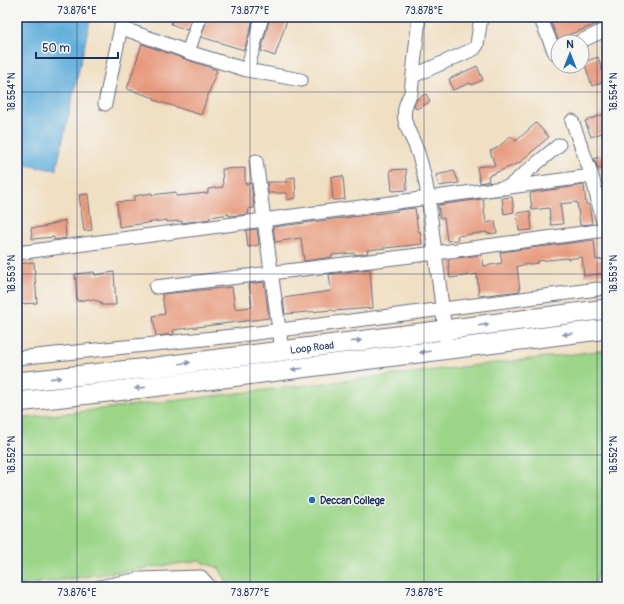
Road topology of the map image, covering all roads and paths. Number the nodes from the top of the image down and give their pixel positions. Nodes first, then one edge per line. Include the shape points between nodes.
1 (200, 17) edge
2 (262, 17) edge
3 (419, 17) edge
4 (481, 17) edge
5 (540, 17) edge
6 (122, 23) edge
7 (607, 29) edge
8 (590, 37) edge
9 (550, 41) edge
10 (188, 52) junction
11 (247, 70) junction
12 (413, 76) junction
13 (301, 80) dead end
14 (105, 104) dead end
15 (572, 121) dead end
16 (559, 145) dead end
17 (256, 161) dead end
18 (592, 176) junction
19 (507, 188) junction
20 (428, 198) junction
21 (264, 220) junction
22 (606, 232) edge
23 (17, 253) edge
24 (435, 253) junction
25 (271, 273) junction
26 (156, 287) dead end
27 (598, 289) dead end
28 (442, 308) junction
29 (607, 309) edge
30 (279, 329) junction
31 (607, 329) edge
32 (445, 330) junction
33 (447, 349) junction
34 (282, 351) junction
35 (17, 358) edge
36 (17, 382) edge
37 (17, 402) edge
38 (99, 587) edge
39 (210, 587) edge

1 - 10 street
2 - 11 street
3 - 12 street
4 - 12 street via 474,50
5 - 9 street
6 - 10 street
6 - 14 street
7 - 8 street
10 - 11 street
11 - 13 street
12 - 20 street via 412,94 406,104 404,115 407,129 418,153
15 - 18 street
16 - 19 street
17 - 21 street
18 - 19 street
18 - 22 street
19 - 20 street
20 - 21 street
20 - 24 street
21 - 23 street
21 - 25 street
22 - 24 street
24 - 25 street
24 - 28 street
25 - 26 street
25 - 30 street
27 - 28 street
28 - 30 street
28 - 32 street
32 -> 29 main road, Loop Road
30 - 34 street
30 - 35 street
31 -> 33 main road, Loop Road
32 - 33 street
34 -> 32 main road, Loop Road
33 -> 37 main road, Loop Road
36 -> 34 main road, Loop Road
38 - 39 street via 140,579 201,577

